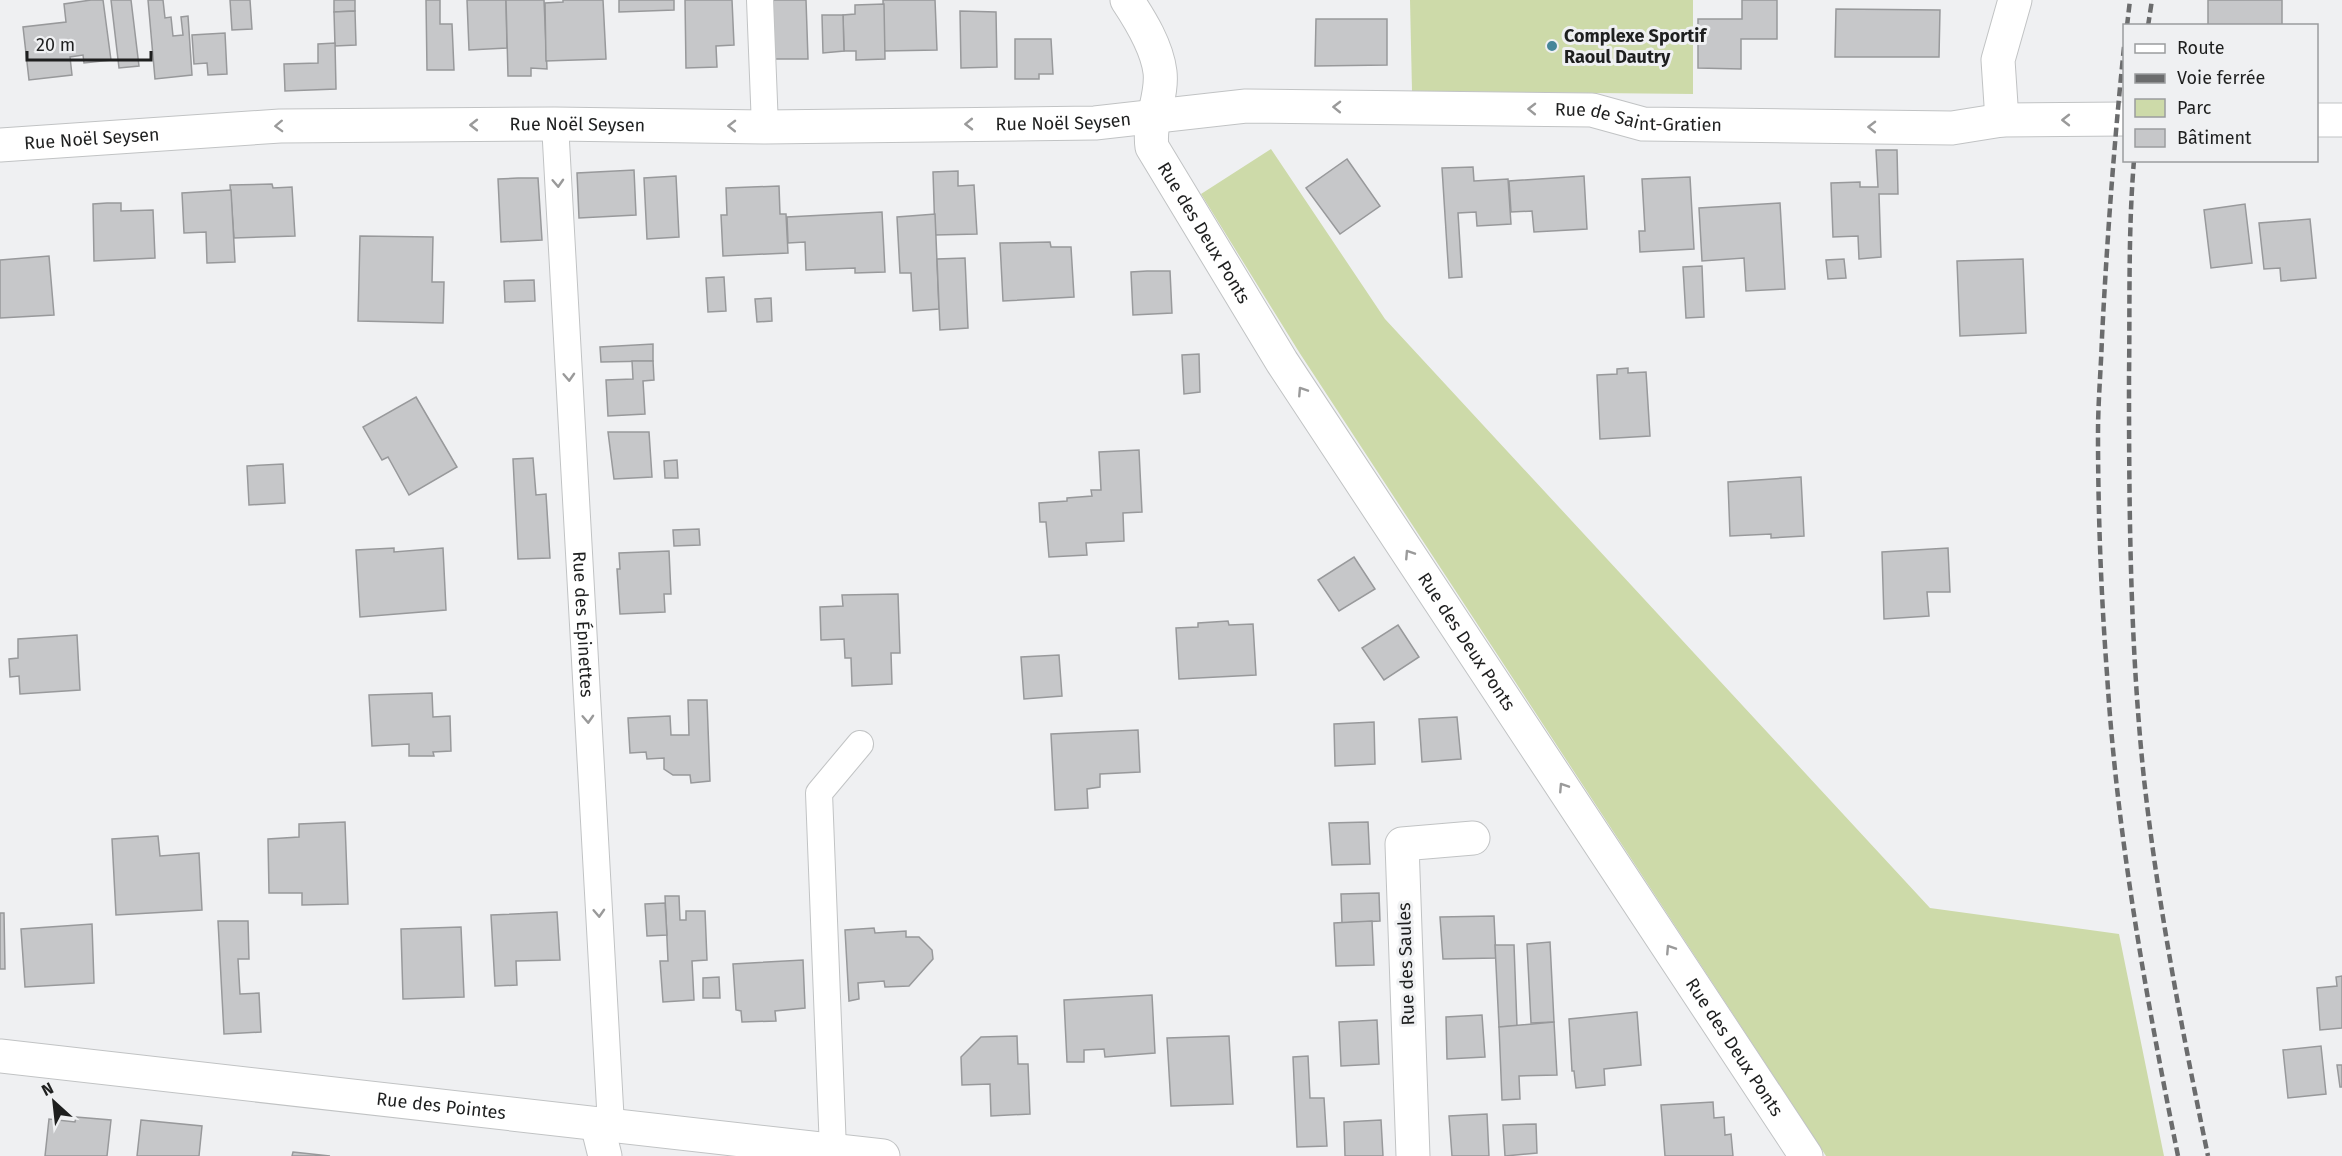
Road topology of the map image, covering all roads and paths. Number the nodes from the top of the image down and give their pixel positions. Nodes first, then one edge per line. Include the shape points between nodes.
1 (760, 0) edge
2 (1127, 0) edge
3 (2015, 0) edge
4 (1153, 117) junction
5 (2123, 119) edge
6 (2002, 120) junction
7 (2318, 120) edge
8 (2342, 120) edge
9 (555, 124) junction
10 (765, 126) junction
11 (0, 145) edge
12 (860, 744) dead end
13 (1473, 838) dead end
14 (0, 1056) edge
15 (604, 1135) edge
16 (833, 1150) junction
17 (883, 1156) edge
18 (1413, 1156) edge
19 (1806, 1156) edge

1 - 10 lane
2 - 4 street, Rue des Deux Ponts via 1142,23 1160,73
3 - 6 street via 1998,60
6 -> 4 street, Rue de Saint-Gratien via 1952,128 1643,124 1592,110 1258,106
4 -> 10 street, Rue Noël Seysen via 1095,123
19 -> 4 street, Rue des Deux Ponts via 1282,362 1152,147
5 -> 6 street, Rue de Saint-Gratien
7 - 8 street
10 -> 9 street, Rue Noël Seysen
9 -> 11 street, Rue Noël Seysen via 280,126
9 -> 15 lane, Rue des Épinettes
12 - 16 lane via 819,793
13 - 18 street, Rue des Saules via 1402,844
14 - 15 street, Rue des Pointes
15 - 16 street, Rue des Pointes
16 - 17 street, Rue des Pointes

